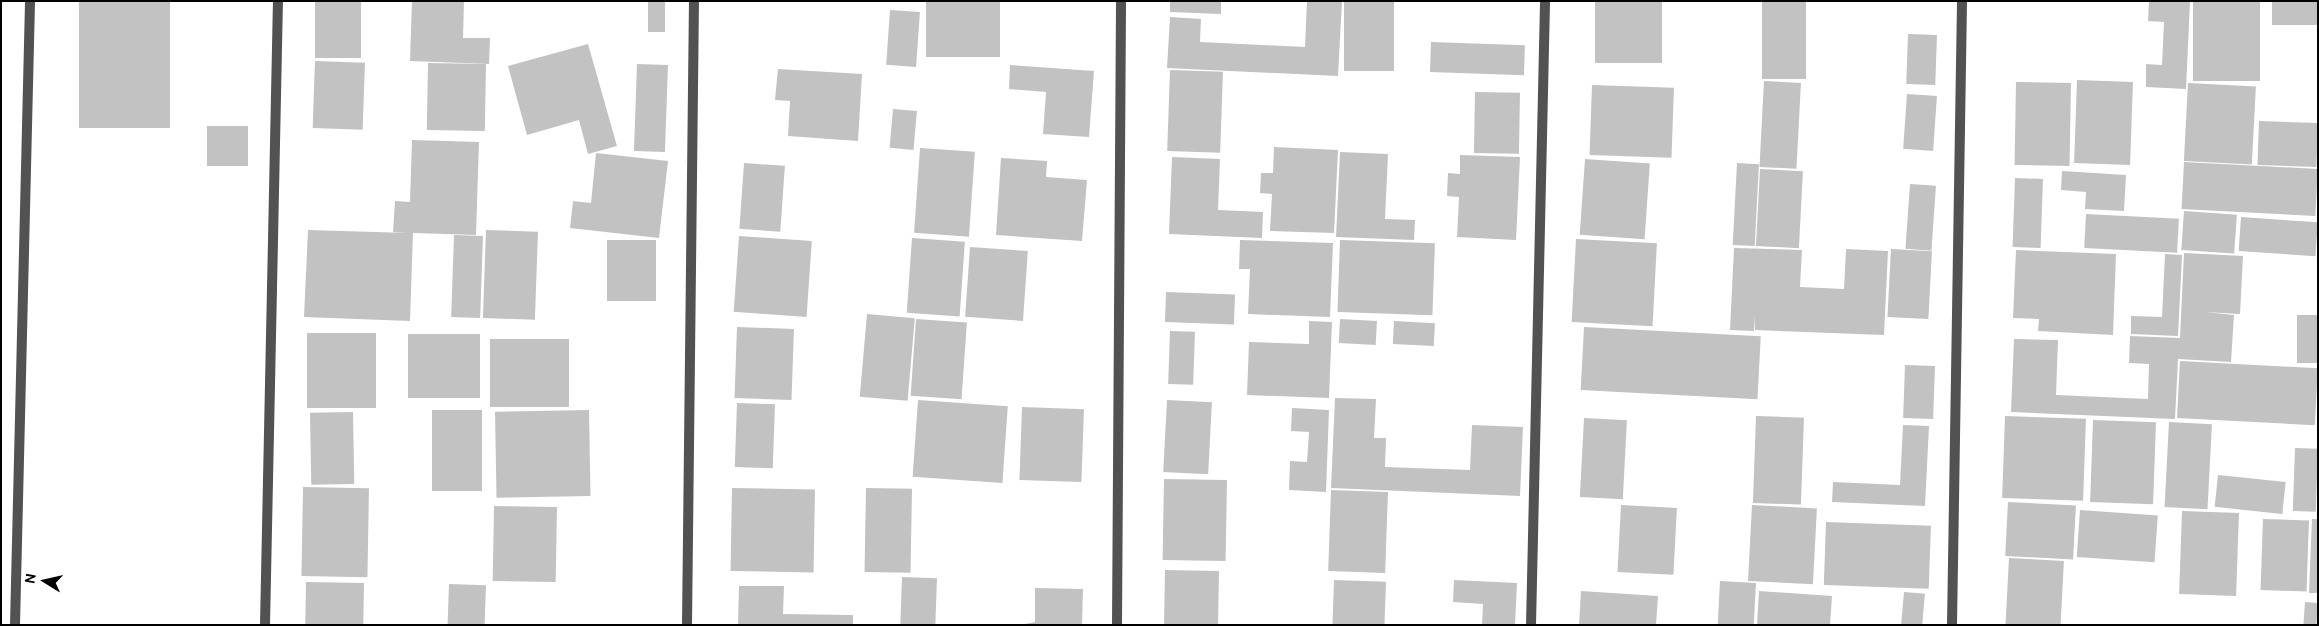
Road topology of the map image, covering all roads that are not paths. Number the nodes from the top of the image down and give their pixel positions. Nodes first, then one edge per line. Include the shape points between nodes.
1 (30, 1) edge
2 (278, 1) edge
3 (694, 1) edge
4 (1121, 1) edge
5 (1545, 1) edge
6 (1962, 1) edge
7 (15, 625) edge
8 (265, 625) edge
9 (687, 625) edge
10 (1117, 625) edge
11 (1531, 625) edge
12 (1952, 625) edge

1 - 7 street
2 - 8 street
3 - 9 street
4 - 10 street
5 - 11 street
6 - 12 street

